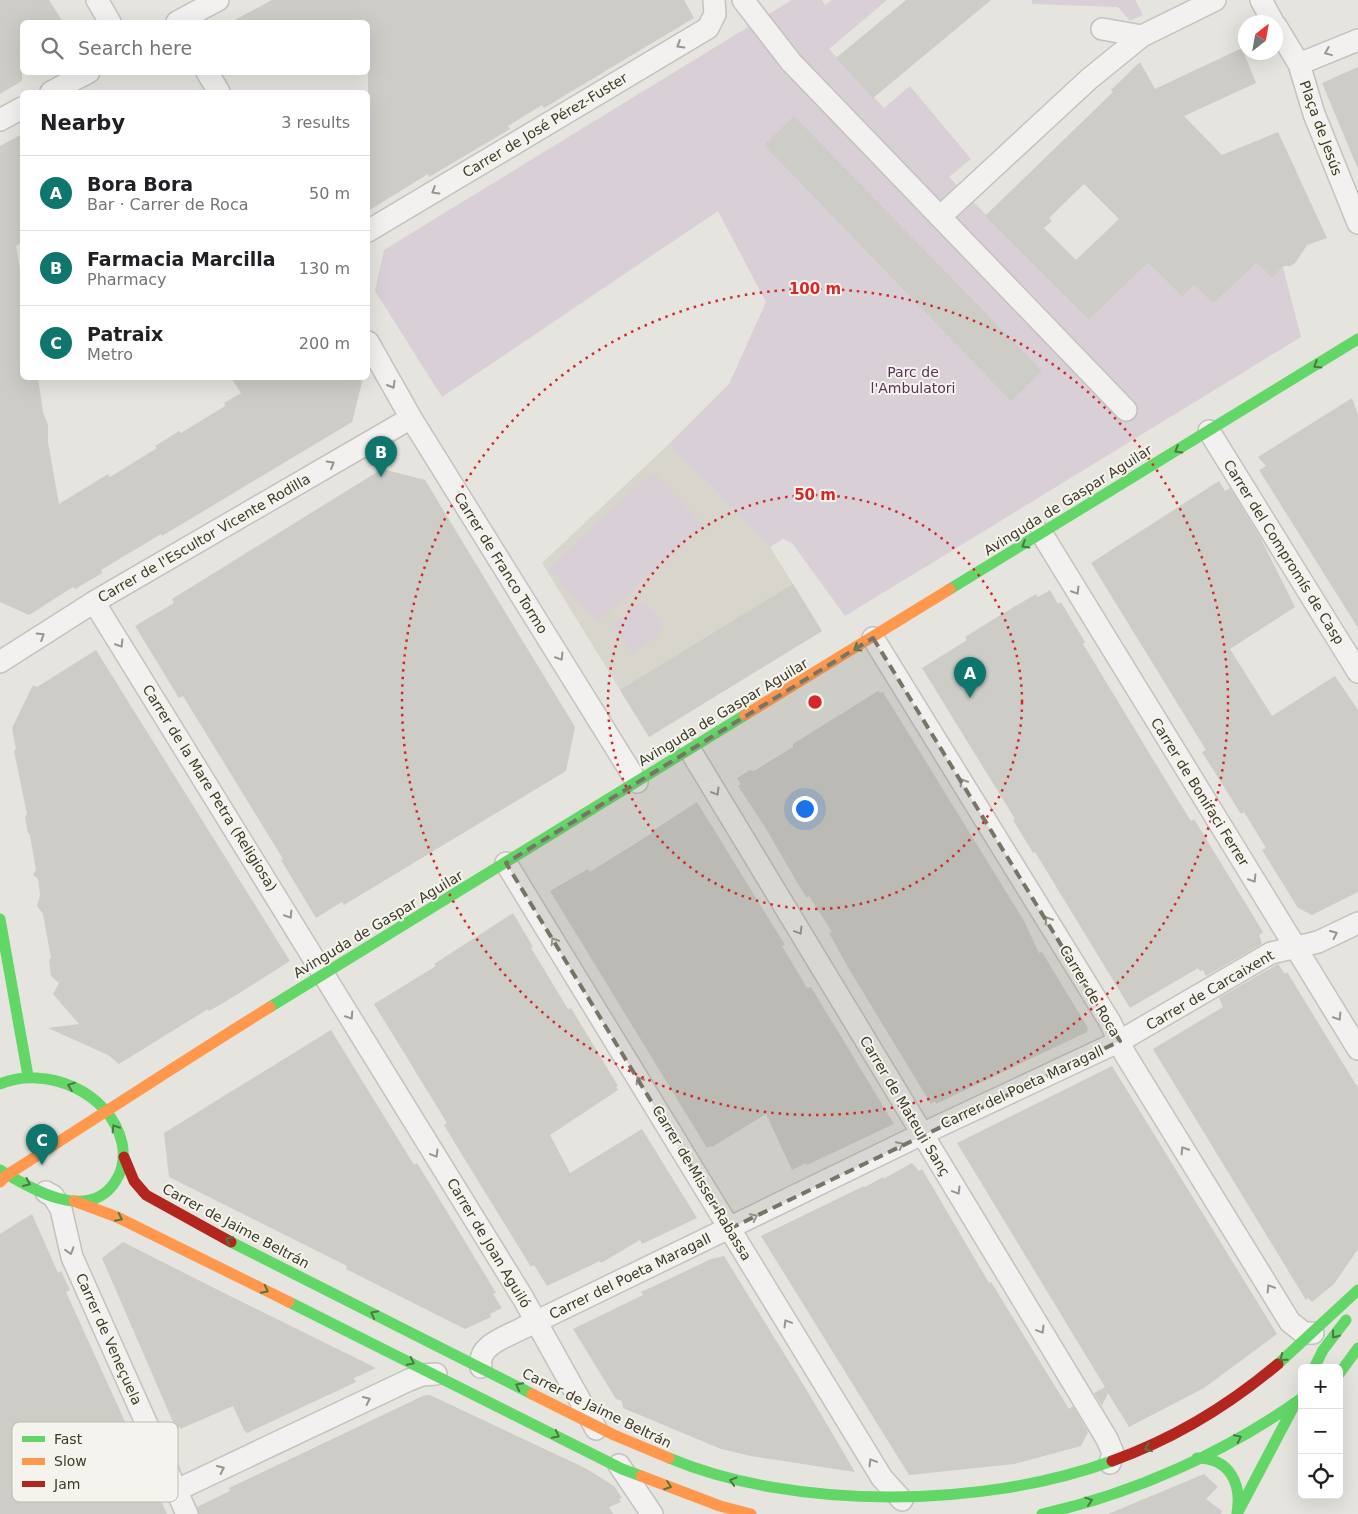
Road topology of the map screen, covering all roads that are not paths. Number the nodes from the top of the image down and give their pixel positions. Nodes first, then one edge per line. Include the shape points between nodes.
1 (97, 0) edge
2 (218, 0) edge
3 (1215, 0) edge
4 (1262, 0) edge
5 (733, 4) edge
6 (1270, 15) edge
7 (109, 20) edge
8 (181, 20) edge
9 (1102, 29) dead end
10 (1142, 36) junction
11 (1283, 38) edge
12 (1358, 40) edge
13 (1299, 64) junction
14 (83, 75) edge
15 (209, 75) edge
16 (55, 90) edge
17 (218, 90) edge
18 (20, 109) edge
19 (0, 120) edge
20 (940, 217) junction
21 (1358, 223) edge
22 (370, 230) edge
23 (1358, 339) edge
24 (370, 346) edge
25 (1126, 410) dead end
26 (411, 418) junction
27 (1209, 432) junction
28 (1042, 534) junction
29 (94, 602) junction
30 (873, 638) junction
31 (0, 662) edge
32 (1358, 672) edge
33 (690, 750) junction
34 (637, 782) junction
35 (506, 863) junction
36 (0, 919) edge
37 (1358, 923) edge
38 (1294, 947) junction
39 (325, 974) junction
40 (1120, 1041) junction
41 (1358, 1049) edge
42 (28, 1076) junction
43 (0, 1084) edge
44 (105, 1112) junction
45 (922, 1134) junction
46 (124, 1157) junction
47 (2, 1175) edge
48 (46, 1192) junction
49 (74, 1201) junction
50 (729, 1229) junction
51 (1358, 1290) edge
52 (1358, 1304) edge
53 (537, 1322) junction
54 (1313, 1333) junction
55 (1358, 1348) edge
56 (1316, 1364) edge
57 (481, 1367) junction
58 (1343, 1367) edge
59 (436, 1374) junction
60 (1298, 1399) edge
61 (1298, 1402) edge
62 (146, 1422) edge
63 (594, 1424) junction
64 (1197, 1458) junction
65 (1280, 1458) dead end
66 (1110, 1463) junction
67 (622, 1469) junction
68 (178, 1489) edge
69 (178, 1494) edge
70 (902, 1500) junction
71 (187, 1514) edge
72 (652, 1514) edge
73 (751, 1514) edge
74 (1042, 1514) edge
75 (1238, 1514) edge

1 - 7 street
2 - 8 street
3 - 10 street
4 - 6 street
5 - 20 street
5 -> 22 street, Carrer de José Pérez-Fuster via 708,28
9 - 10 street
10 - 20 street via 1089,79
11 - 13 street
12 -> 13 street, Plaça de Jesús
13 - 21 street, Plaça de Jesús via 1314,114
14 - 16 street
15 - 17 street
18 - 19 street
20 - 25 street
23 -> 27 street, Avinguda de Gaspar Aguilar
24 -> 26 street, Carrer de Franco Tormo
29 -> 26 street, Carrer de l'Escultor Vicente Rodilla
26 -> 34 street, Carrer de Franco Tormo
27 -> 28 street, Avinguda de Gaspar Aguilar
27 - 32 street, Carrer del Compromís de Casp
28 -> 30 street, Avinguda de Gaspar Aguilar
28 -> 38 street, Carrer de Bonifaci Ferrer
31 -> 29 street, Carrer de l'Escultor Vicente Rodilla
29 -> 39 street, Carrer de la Mare Petra (Religiosa)
30 -> 33 street, Avinguda de Gaspar Aguilar
40 -> 30 street, Carrer de Roca
33 - 34 street, Avinguda de Gaspar Aguilar
33 -> 45 street, Carrer de Mateu i Sanç
34 - 35 street, Avinguda de Gaspar Aguilar
35 - 39 street, Avinguda de Gaspar Aguilar
50 -> 35 street, Carrer de Misser Rabassa
36 - 42 street
38 -> 37 street, Carrer de Carcaixent via 1318,942
38 - 40 street, Carrer de Carcaixent via 1271,953
38 -> 41 street, Carrer de Bonifaci Ferrer
39 - 44 street, Avinguda de Gaspar Aguilar via 148,1082
39 -> 53 street, Carrer de Joan Aguiló
40 - 45 street, Carrer del Poeta Maragall
54 -> 40 street, Carrer de Roca via 1304,1333 1290,1322
42 - 43 street
44 -> 42 street via 78,1088 43,1077
46 -> 44 street via 121,1136
44 - 47 street, Avinguda de Gaspar Aguilar
50 -> 45 street, Carrer del Poeta Maragall
45 -> 66 street, Carrer de Mateu i Sanç via 1107,1439 1112,1454
46 - 49 street, Avinguda de Gaspar Aguilar via 122,1171 109,1191 86,1202
57 -> 46 street, Carrer de Jaime Beltrán via 152,1199 132,1180
47 -> 48 street, Avinguda de Gaspar Aguilar
48 - 49 street, Avinguda de Gaspar Aguilar
48 -> 62 street, Carrer de Veneçuela via 53,1196 61,1209 72,1257
49 -> 59 street via 117,1217
50 - 53 street, Carrer del Poeta Maragall
70 -> 50 street, Carrer de Misser Rabassa via 882,1478
51 - 54 street, Carrer de Jaime Beltrán
52 -> 56 street
53 - 57 street, Carrer del Poeta Maragall via 488,1346 480,1360
53 - 63 street, Carrer de Joan Aguiló
54 -> 66 street, Carrer de Jaime Beltrán via 1250,1386 1203,1419 1156,1446
55 - 58 street
63 -> 57 street, Carrer de Jaime Beltrán
59 -> 67 street
68 -> 59 street via 409,1380
64 -> 60 street via 1247,1434
61 - 75 street
63 - 67 street, Carrer de Joan Aguiló
70 -> 63 street, Carrer de Jaime Beltrán via 817,1498 745,1484 672,1461
74 -> 64 street via 1136,1486
64 - 75 street via 1213,1459 1225,1467 1240,1495
65 - 75 street
66 - 70 street, Carrer de Jaime Beltrán via 1040,1485 971,1497
67 - 72 street, Carrer de Joan Aguiló
67 -> 73 street via 720,1506
69 - 71 street, Carrer de Veneçuela

